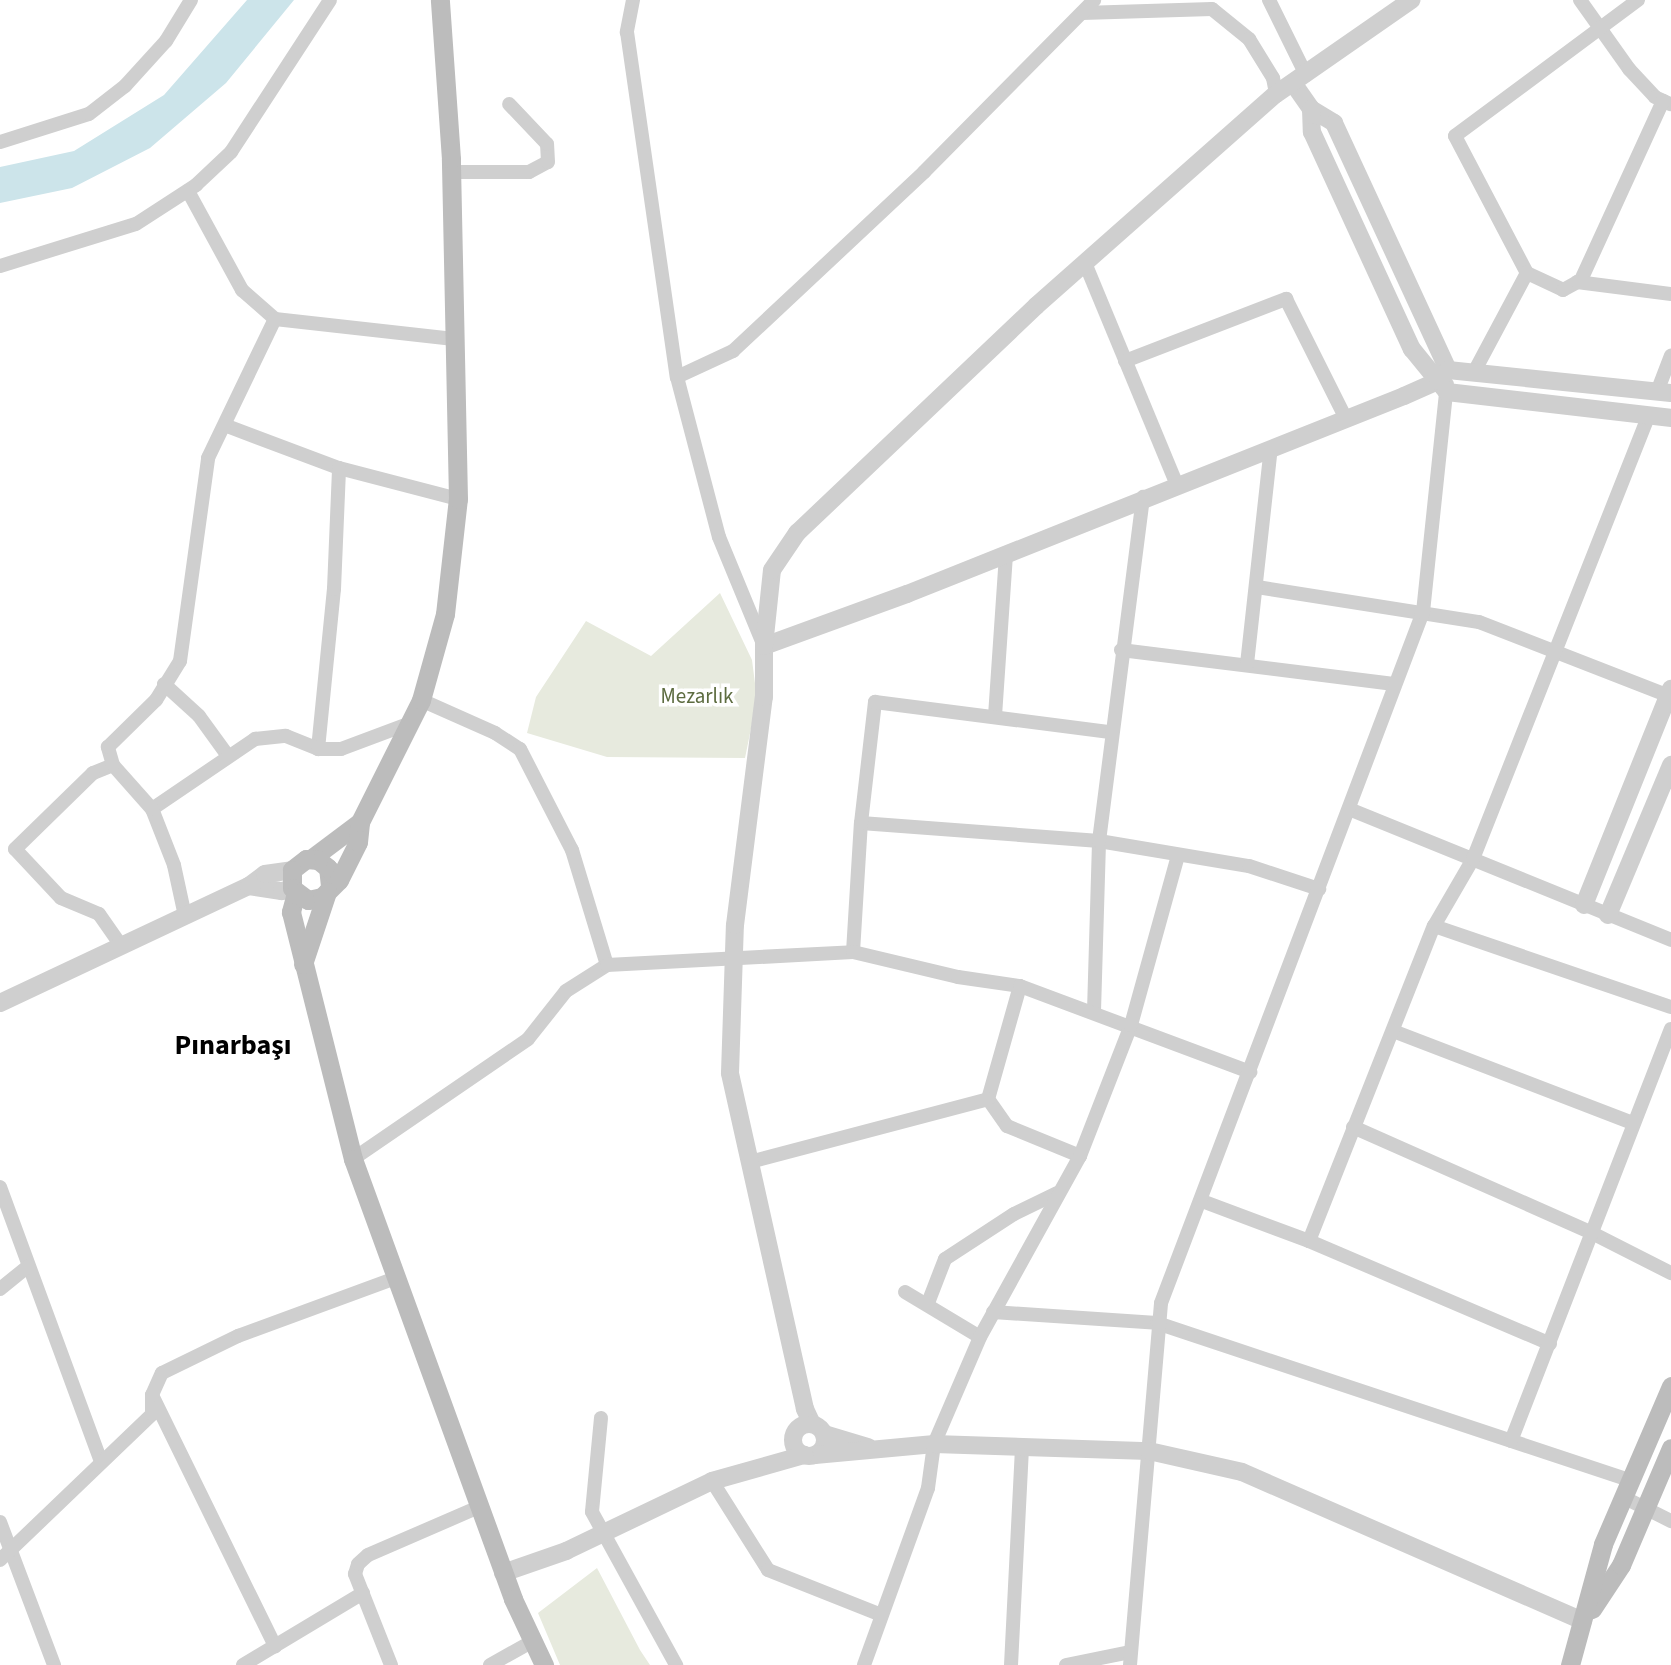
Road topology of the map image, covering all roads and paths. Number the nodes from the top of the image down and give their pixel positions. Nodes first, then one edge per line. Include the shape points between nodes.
1 (191, 0) edge
2 (330, 0) edge
3 (440, 0) edge
4 (632, 0) edge
5 (1094, 0) edge
6 (1269, 0) edge
7 (1410, 0) edge
8 (1580, 0) edge
9 (1638, 0) edge
10 (1185, 4) edge
11 (1084, 7) edge
12 (1599, 27) junction
13 (1299, 79) junction
14 (1276, 94) junction
15 (1667, 102) edge
16 (509, 104) dead end
17 (0, 142) edge
18 (451, 172) junction
19 (188, 191) junction
20 (1085, 263) junction
21 (0, 266) edge
22 (1527, 273) junction
23 (1577, 282) junction
24 (1671, 294) edge
25 (275, 319) junction
26 (454, 340) junction
27 (1671, 356) edge
28 (1125, 361) junction
29 (1473, 374) junction
30 (677, 377) junction
31 (1444, 381) junction
32 (1664, 392) edge
33 (1649, 415) junction
34 (1671, 418) edge
35 (1346, 419) junction
36 (228, 426) junction
37 (1271, 448) junction
38 (340, 468) junction
39 (1176, 483) junction
40 (1143, 497) junction
41 (458, 499) junction
42 (1006, 553) junction
43 (1256, 587) junction
44 (1423, 612) junction
45 (764, 646) junction
46 (1121, 650) junction
47 (1556, 652) junction
48 (1247, 664) junction
49 (164, 684) junction
50 (1394, 684) junction
51 (1670, 694) edge
52 (421, 701) junction
53 (995, 716) junction
54 (408, 724) junction
55 (1110, 732) junction
56 (318, 749) junction
57 (228, 756) junction
58 (113, 765) junction
59 (1671, 765) edge
60 (152, 809) junction
61 (1349, 809) junction
62 (360, 822) junction
63 (861, 823) junction
64 (1099, 841) junction
65 (1178, 855) junction
66 (312, 858) junction
67 (1473, 859) junction
68 (293, 884) junction
69 (329, 889) junction
70 (1319, 890) junction
71 (1584, 905) junction
72 (1608, 915) junction
73 (185, 916) junction
74 (1434, 926) junction
75 (1671, 940) edge
76 (121, 946) junction
77 (853, 952) junction
78 (734, 961) junction
79 (303, 965) junction
80 (607, 965) junction
81 (1020, 986) junction
82 (0, 1003) edge
83 (1671, 1007) edge
84 (1094, 1012) junction
85 (1131, 1025) junction
86 (1671, 1029) edge
87 (1393, 1031) junction
88 (1250, 1072) junction
89 (988, 1099) junction
90 (1633, 1123) junction
91 (1353, 1127) junction
92 (1080, 1156) junction
93 (353, 1159) junction
94 (750, 1162) junction
95 (0, 1187) edge
96 (1057, 1193) junction
97 (1202, 1201) junction
98 (1592, 1233) junction
99 (1309, 1241) junction
100 (28, 1266) junction
101 (1671, 1273) edge
102 (396, 1278) junction
103 (0, 1289) edge
104 (905, 1292) dead end
105 (928, 1303) junction
106 (993, 1312) junction
107 (1157, 1323) junction
108 (980, 1337) junction
109 (1550, 1344) junction
110 (1671, 1386) edge
111 (152, 1395) junction
112 (601, 1418) dead end
113 (818, 1429) junction
114 (794, 1436) junction
115 (1511, 1441) junction
116 (933, 1444) junction
117 (1022, 1445) junction
118 (1671, 1448) edge
119 (875, 1449) junction
120 (1149, 1451) junction
121 (809, 1455) junction
122 (101, 1462) junction
123 (756, 1467) junction
124 (712, 1481) junction
125 (1627, 1488) junction
126 (479, 1507) junction
127 (1644, 1511) junction
128 (1671, 1521) edge
129 (0, 1522) edge
130 (602, 1530) junction
131 (12, 1549) junction
132 (0, 1560) edge
133 (503, 1573) junction
134 (363, 1593) junction
135 (881, 1615) junction
136 (1583, 1621) junction
137 (533, 1641) junction
138 (275, 1646) junction
139 (1130, 1658) edge
140 (54, 1665) edge
141 (243, 1665) edge
142 (391, 1665) edge
143 (490, 1665) edge
144 (544, 1665) edge
145 (676, 1665) edge
146 (864, 1665) edge
147 (1011, 1665) edge
148 (1066, 1665) edge
149 (1570, 1665) edge

1 - 17 street via 166,41 125,86 89,114
2 - 19 street via 231,152
3 - 18 main road
4 - 30 street via 627,32
5 - 11 street
6 - 13 street
7 - 13 street
8 - 12 street
9 - 12 street
10 - 11 street
10 - 14 street via 1212,9 1244,33 1273,78
11 - 30 street via 924,172 733,351
12 - 15 street via 1629,69
12 - 22 street via 1455,136
13 - 14 street
13 - 31 street via 1311,109 1312,132 1412,349
14 - 20 street
15 - 23 street
16 - 18 street via 547,144 548,162 529,172
18 - 26 main road
19 - 21 street via 136,225
19 - 25 street via 243,290
20 - 28 street
20 - 45 street via 797,533 772,570
22 - 23 street via 1563,290
22 - 29 street
23 - 24 street
25 - 26 street
25 - 36 street
26 - 41 main road
27 - 32 street
28 - 35 street via 1286,299
28 - 39 street
29 - 31 street
29 - 32 street
30 - 45 street via 719,537
31 - 33 street
31 - 35 street
31 - 44 street
33 - 34 street
33 - 47 street
35 - 37 street
36 - 38 street
36 - 49 street via 208,458 180,661
37 - 39 street
37 - 43 street
38 - 41 street
38 - 56 street
39 - 40 street
40 - 42 street
40 - 46 street
41 - 52 main road via 444,614
42 - 45 street
42 - 53 street
43 - 44 street
43 - 48 street
44 - 47 street via 1479,622
44 - 50 street
45 - 78 street via 764,697
46 - 48 street
46 - 55 street
47 - 51 street
47 - 67 street
48 - 50 street
49 - 57 street via 199,716
49 - 58 street via 156,700 108,747
50 - 61 street
51 - 71 street
52 - 54 main road
52 - 80 street via 495,733 520,750 572,849
53 - 55 street
53 - 63 street via 875,702
54 - 56 street via 341,749
54 - 62 main road
55 - 64 street
56 - 57 street via 286,736 255,739
57 - 60 street
58 - 60 street
58 - 76 street via 93,773 15,849 61,898 99,914
59 - 72 street
60 - 73 street via 174,865
61 - 67 street
61 - 70 street
62 - 66 main road
62 - 69 main road via 351,858
63 - 64 street
63 - 77 street
64 - 65 street
64 - 84 street
65 - 70 street via 1249,866
65 - 85 street
66 - 68 main road via 300,861
66 - 69 main road via 328,868
67 - 71 street
67 - 74 street
68 - 69 main road via 308,900
68 - 73 street via 265,874
68 - 79 main road via 291,912
69 - 79 main road
70 - 88 street
71 - 72 street
72 - 75 street
73 - 76 street
74 - 83 street
74 - 87 street
76 - 82 street
77 - 78 street
77 - 81 street via 958,977
78 - 80 street
78 - 94 street via 730,1073
79 - 93 main road
80 - 93 street via 566,991 528,1039
81 - 84 street
81 - 89 street
84 - 85 street
85 - 88 street
85 - 92 street
86 - 90 street
87 - 90 street
87 - 91 street
88 - 97 street
89 - 92 street via 1007,1126
89 - 94 street
90 - 98 street
91 - 98 street
91 - 99 street
92 - 96 street
93 - 102 main road
94 - 113 street via 804,1409
95 - 100 street
96 - 105 street via 1014,1214 945,1259
96 - 106 street
97 - 99 street
97 - 107 street
98 - 101 street
98 - 109 street
99 - 109 street
100 - 103 street
100 - 122 street
102 - 111 street via 187,1358 162,1373
102 - 126 main road
104 - 105 street
105 - 108 street
106 - 107 street
106 - 108 street
107 - 115 street
107 - 120 street
108 - 116 street
109 - 115 street
110 - 125 main road
111 - 122 street via 152,1414
111 - 138 street
112 - 130 street via 592,1512
113 - 114 street via 800,1426
113 - 119 street
113 - 121 street via 824,1447
114 - 121 street via 795,1448
114 - 123 street
115 - 125 street
116 - 117 street
116 - 119 street
116 - 135 street via 928,1488
117 - 120 street
117 - 147 street
118 - 127 main road
119 - 121 street
120 - 136 street via 1242,1472
120 - 139 street
121 - 123 street
122 - 131 street
123 - 124 street
124 - 130 street
124 - 135 street via 768,1570
125 - 127 street
125 - 136 main road via 1603,1544
126 - 133 main road
126 - 134 street via 368,1555 355,1574
127 - 128 street
127 - 136 main road via 1621,1565
129 - 131 street
130 - 133 street via 566,1551
130 - 145 street
131 - 132 street
131 - 140 street
133 - 137 main road
134 - 138 street
134 - 142 street
135 - 146 street
136 - 149 main road
137 - 143 street
137 - 144 main road
138 - 141 street
139 - 148 street

